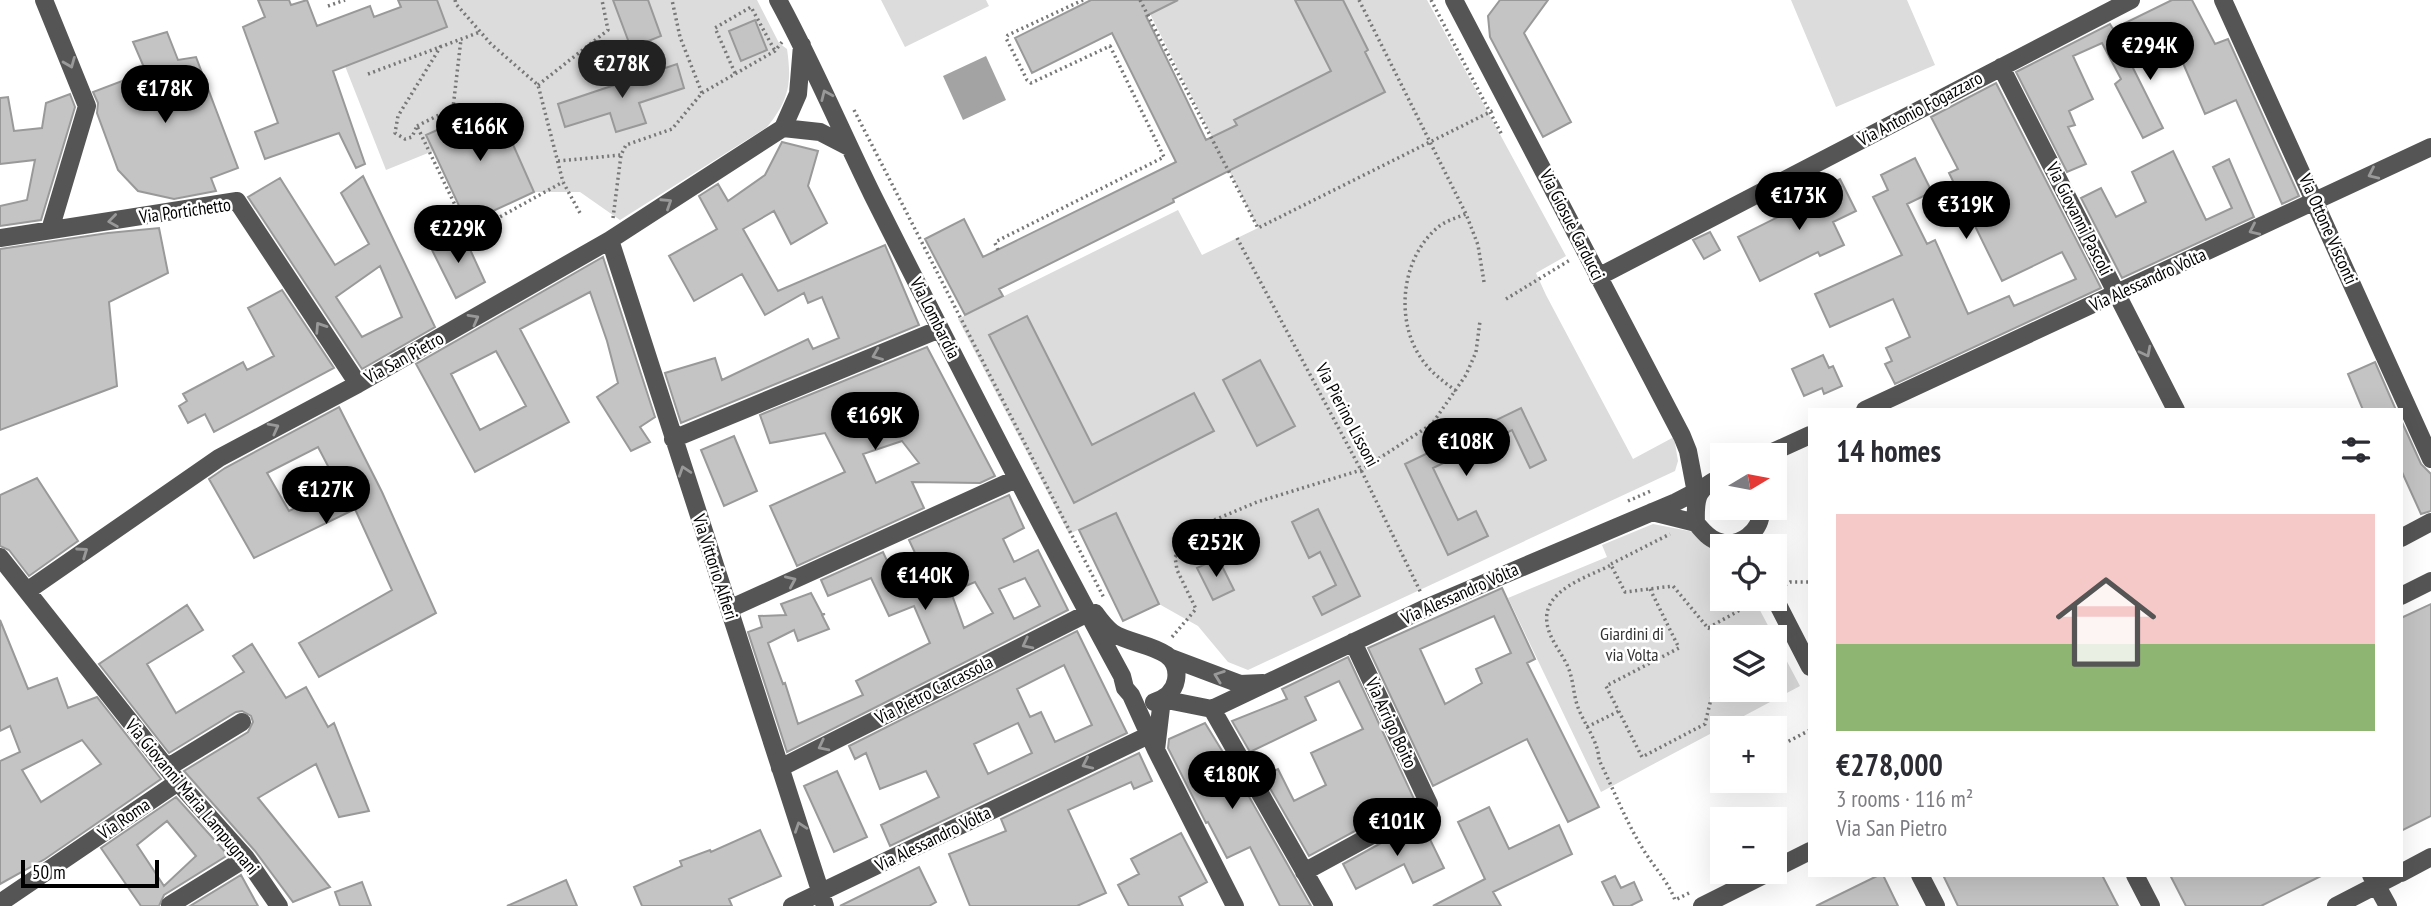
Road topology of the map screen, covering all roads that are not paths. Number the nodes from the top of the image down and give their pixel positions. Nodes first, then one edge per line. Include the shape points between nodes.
1 (44, 0) edge
2 (778, 0) edge
3 (1454, 0) edge
4 (2132, 0) edge
5 (2223, 0) edge
6 (800, 39) junction
7 (2001, 67) junction
8 (783, 128) junction
9 (849, 147) junction
10 (2431, 147) edge
11 (2316, 202) junction
12 (50, 230) junction
13 (0, 238) edge
14 (610, 240) junction
15 (1598, 277) junction
16 (2117, 295) junction
17 (940, 329) junction
18 (358, 384) junction
19 (1869, 408) edge
20 (2175, 408) edge
21 (1808, 436) edge
22 (673, 439) junction
23 (1787, 446) edge
24 (2431, 459) edge
25 (1016, 479) junction
26 (1710, 483) edge
27 (1710, 484) edge
28 (1710, 487) edge
29 (1652, 512) junction
30 (2431, 522) edge
31 (1696, 523) junction
32 (1710, 537) edge
33 (2403, 537) edge
34 (1, 562) edge
35 (2431, 581) edge
36 (1075, 589) junction
37 (27, 591) junction
38 (2403, 595) edge
39 (729, 609) junction
40 (1786, 611) edge
41 (1088, 613) junction
42 (1353, 642) junction
43 (1146, 648) junction
44 (1171, 658) junction
45 (1808, 662) edge
46 (1122, 676) junction
47 (1270, 683) junction
48 (1131, 695) junction
49 (1161, 699) junction
50 (1212, 709) junction
51 (242, 722) dead end
52 (1152, 743) junction
53 (166, 766) junction
54 (780, 768) junction
55 (178, 782) junction
56 (1808, 852) edge
57 (2431, 857) edge
58 (246, 858) junction
59 (1787, 862) edge
60 (1304, 872) junction
61 (2403, 872) edge
62 (1921, 877) edge
63 (2136, 877) edge
64 (2374, 880) edge
65 (1736, 884) edge
66 (1700, 897) edge
67 (824, 899) edge
68 (0, 903) edge
69 (170, 905) edge
70 (279, 906) edge
71 (792, 906) edge
72 (1235, 906) edge
73 (1324, 906) edge
74 (1936, 906) edge
75 (2151, 906) edge
76 (2336, 906) edge
77 (2388, 906) edge

1 -> 12 street via 87,106
2 - 6 street, Via Lombardia
3 - 15 street, Via Giosuè Carducci
4 - 7 street, Via Antonio Fogazzaro
5 - 11 street, Via Ottone Visconti
6 - 8 street via 799,94
9 -> 6 street, Via Lombardia
7 - 15 street, Via Antonio Fogazzaro
7 - 16 street, Via Giovanni Pascoli
8 - 9 street via 820,132
14 -> 8 street, Via San Pietro
9 - 17 street, Via Lombardia
10 -> 11 street, Via Alessandro Volta
11 -> 16 street, Via Alessandro Volta
11 - 24 street, Via Ottone Visconti
12 - 13 street, Via Portichetto
18 -> 12 street, Via Portichetto via 237,201
18 -> 14 street, Via San Pietro
14 - 22 street, Via Vittorio Alfieri
15 - 26 street, Via Giosuè Carducci via 1688,451
16 - 19 street, Via Alessandro Volta
16 -> 20 street, Via Giovanni Pascoli
17 -> 22 street
17 - 25 street, Via Lombardia
37 -> 18 street, Via San Pietro via 219,457
21 - 23 street
39 -> 22 street, Via Vittorio Alfieri
25 - 36 street, Via Lombardia
39 -> 25 street
27 - 29 street, Via Alessandro Volta
28 - 31 street, Via Giosuè Carducci
29 - 31 street
29 - 42 street, Via Alessandro Volta
30 - 33 street
31 - 32 street
34 - 37 street, Via Giovanni Maria Lampugnani
35 - 38 street
36 - 41 street, Via Lombardia
36 - 43 street, Via Lombardia via 1114,633
37 - 53 street, Via Giovanni Maria Lampugnani
39 - 54 street, Via Vittorio Alfieri
40 - 45 street
41 - 46 street, Via Lombardia
41 -> 54 street, Via Pietro Carcassola
42 - 47 street, Via Alessandro Volta
42 - 60 street, Via Arrigo Boito via 1429,804
43 - 44 street, Via Lombardia via 1161,650
43 - 46 street via 1125,661
47 -> 44 street, Via Alessandro Volta via 1240,684
44 - 49 street via 1176,680
46 - 48 street, Via Lombardia
47 - 50 street, Via Alessandro Volta
48 - 49 street via 1146,702
48 - 52 street, Via Lombardia
49 - 50 street
49 - 52 street
50 - 60 street
51 - 53 street
52 -> 67 street, Via Alessandro Volta
52 - 72 street, Via Lombardia
53 - 55 street, Via Giovanni Maria Lampugnani
67 -> 54 street, Via Vittorio Alfieri
55 - 58 street, Via Giovanni Maria Lampugnani
55 - 68 street, Via Roma
56 - 59 street
57 - 61 street
58 - 69 street
58 - 70 street, Via Giovanni Maria Lampugnani
60 - 73 street
62 - 74 street
63 - 75 street
64 - 76 street
64 - 77 street
65 - 66 street
67 - 71 street, Via Alessandro Volta

